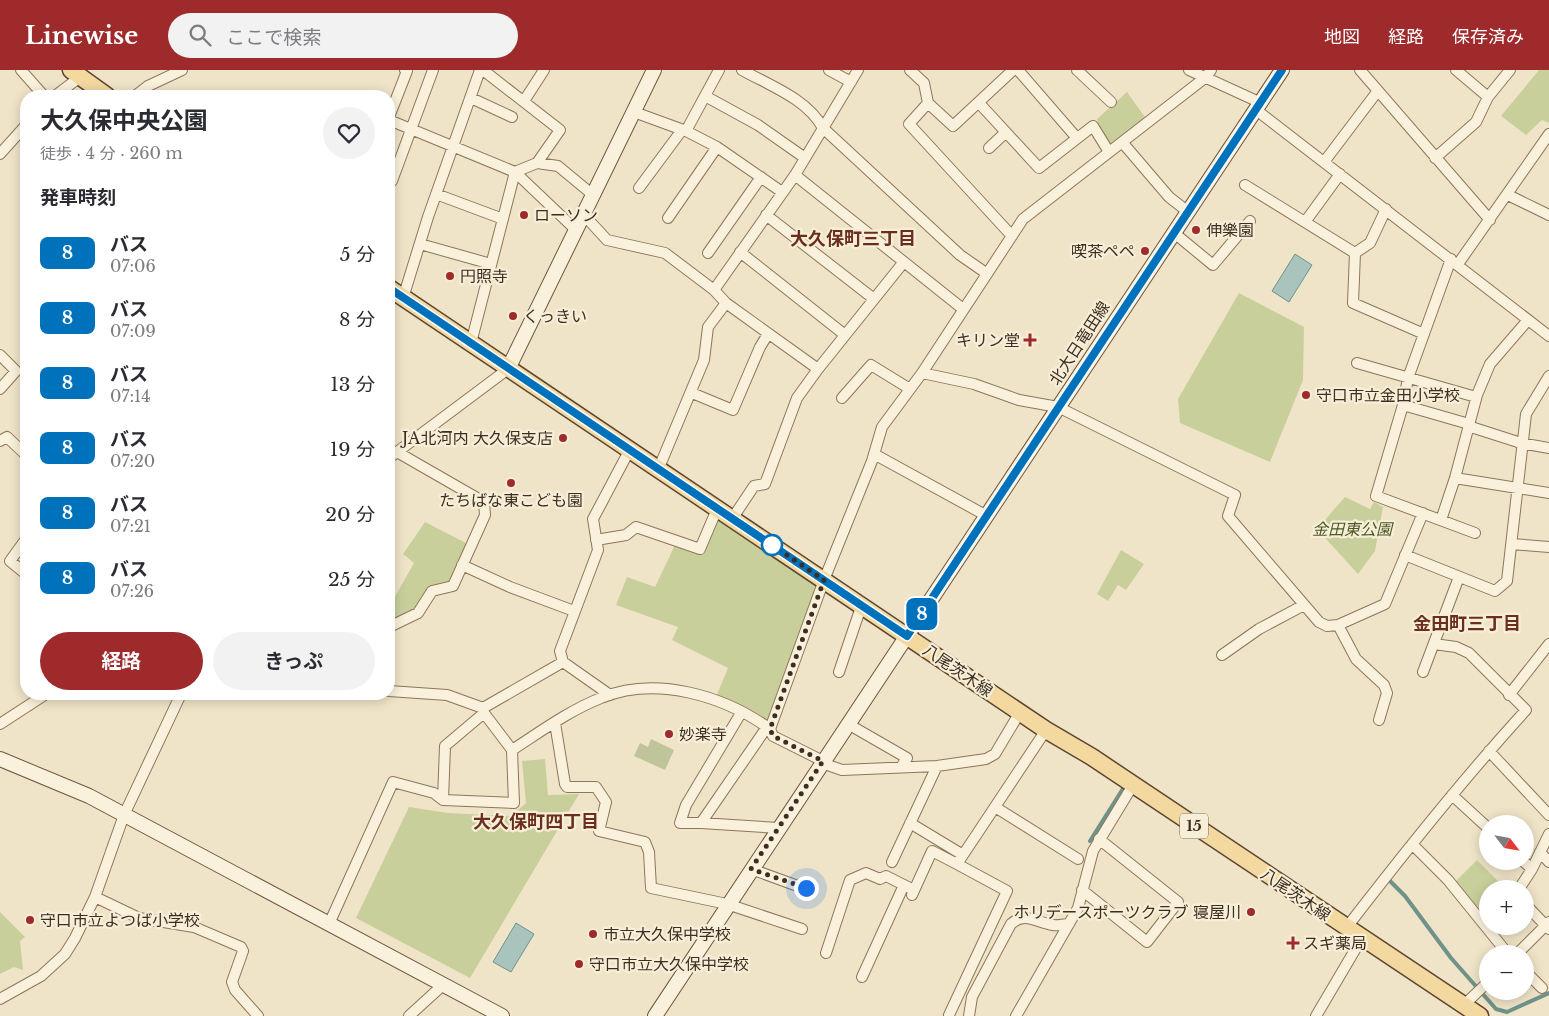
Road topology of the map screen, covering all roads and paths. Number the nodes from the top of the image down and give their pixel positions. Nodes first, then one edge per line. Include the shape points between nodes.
1 (20, 70) edge
2 (182, 70) edge
3 (405, 70) edge
4 (433, 70) edge
5 (482, 70) edge
6 (544, 70) edge
7 (654, 70) edge
8 (719, 70) edge
9 (742, 70) edge
10 (829, 70) edge
11 (858, 70) edge
12 (910, 70) edge
13 (1013, 70) edge
14 (1018, 70) edge
15 (1077, 70) edge
16 (1189, 70) edge
17 (1282, 70) edge
18 (1360, 70) edge
19 (1456, 70) edge
20 (1510, 70) edge
21 (167, 73) edge
22 (75, 74) edge
23 (1209, 74) edge
24 (851, 82) junction
25 (38, 90) edge
26 (60, 90) edge
27 (98, 90) edge
28 (143, 90) edge
29 (1377, 92) junction
30 (705, 96) junction
31 (1488, 96) junction
32 (471, 98) junction
33 (524, 101) junction
34 (1111, 102) dead end
35 (395, 103) edge
36 (928, 103) junction
37 (978, 103) junction
38 (1257, 106) junction
39 (634, 112) junction
40 (512, 117) dead end
41 (395, 121) edge
42 (823, 128) junction
43 (411, 129) junction
44 (20, 131) edge
45 (684, 131) junction
46 (1005, 132) junction
47 (1549, 134) edge
48 (1076, 137) junction
49 (1122, 142) junction
50 (453, 146) junction
51 (717, 147) junction
52 (989, 148) dead end
53 (1109, 152) junction
54 (0, 154) edge
55 (805, 158) junction
56 (1435, 158) junction
57 (1324, 162) junction
58 (537, 163) junction
59 (516, 172) junction
60 (395, 173) edge
61 (1340, 174) junction
62 (795, 175) junction
63 (761, 177) junction
64 (1245, 185) dead end
65 (639, 188) dead end
66 (782, 192) junction
67 (436, 194) junction
68 (593, 195) junction
69 (1508, 195) junction
70 (1386, 209) junction
71 (1188, 211) junction
72 (584, 215) junction
73 (766, 215) junction
74 (1549, 215) edge
75 (503, 218) junction
76 (668, 218) dead end
77 (1490, 220) junction
78 (1250, 221) dead end
79 (1305, 222) junction
80 (577, 231) junction
81 (1173, 232) junction
82 (1012, 236) junction
83 (420, 244) junction
84 (740, 252) junction
85 (708, 253) dead end
86 (1355, 253) junction
87 (1455, 261) junction
88 (903, 263) junction
89 (491, 264) junction
90 (986, 273) junction
91 (395, 287) edge
92 (714, 290) junction
93 (395, 294) edge
94 (874, 299) junction
95 (726, 303) junction
96 (963, 309) junction
97 (1528, 320) junction
98 (768, 334) junction
99 (1424, 334) junction
100 (845, 335) junction
101 (1549, 336) edge
102 (471, 344) junction
103 (0, 356) edge
104 (1357, 364) dead end
105 (508, 369) junction
106 (818, 369) junction
107 (922, 373) junction
108 (1549, 376) edge
109 (1408, 378) junction
110 (0, 389) edge
111 (910, 389) junction
112 (692, 393) junction
113 (1476, 397) junction
114 (842, 398) dead end
115 (1403, 405) junction
116 (1058, 407) junction
117 (1469, 425) junction
118 (0, 441) edge
119 (1521, 443) junction
120 (1549, 448) edge
121 (20, 449) edge
122 (629, 451) junction
123 (395, 454) edge
124 (874, 454) junction
125 (395, 456) edge
126 (658, 470) junction
127 (1455, 478) junction
128 (1518, 488) junction
129 (1549, 493) edge
130 (717, 509) junction
131 (1423, 513) junction
132 (987, 516) junction
133 (732, 519) junction
134 (1441, 520) junction
135 (1474, 533) dead end
136 (596, 540) junction
137 (1512, 544) junction
138 (20, 547) edge
139 (1549, 547) edge
140 (1405, 555) junction
141 (462, 565) junction
142 (20, 569) edge
143 (1460, 577) junction
144 (824, 580) junction
145 (862, 604) junction
146 (1304, 605) junction
147 (574, 611) junction
148 (395, 624) edge
149 (1338, 625) junction
150 (907, 636) junction
151 (1434, 644) junction
152 (1549, 644) edge
153 (1222, 655) dead end
154 (563, 662) junction
155 (839, 672) dead end
156 (1423, 672) dead end
157 (395, 691) edge
158 (610, 695) junction
159 (1509, 695) junction
160 (37, 700) edge
161 (178, 700) edge
162 (483, 710) junction
163 (1020, 712) junction
164 (741, 713) junction
165 (1379, 720) dead end
166 (555, 722) junction
167 (0, 724) edge
168 (848, 724) junction
169 (769, 728) junction
170 (1046, 730) junction
171 (512, 750) junction
172 (1489, 751) junction
173 (0, 759) edge
174 (823, 762) junction
175 (938, 766) junction
176 (901, 767) junction
177 (1133, 785) junction
178 (1452, 795) junction
179 (443, 800) junction
180 (995, 807) junction
181 (124, 815) junction
182 (1549, 815) edge
183 (1479, 820) edge
184 (701, 823) junction
185 (910, 823) junction
186 (778, 828) junction
187 (1549, 834) edge
188 (1099, 839) junction
189 (1412, 844) junction
190 (1540, 852) junction
191 (1078, 859) dead end
192 (960, 860) junction
193 (892, 862) dead end
194 (1549, 862) edge
195 (1534, 865) edge
196 (751, 869) junction
197 (904, 885) junction
198 (806, 888) dead end
199 (1082, 890) junction
200 (95, 897) junction
201 (727, 904) junction
202 (1534, 913) edge
203 (995, 918) junction
204 (329, 924) junction
205 (1069, 924) junction
206 (1548, 926) edge
207 (1010, 927) junction
208 (1347, 928) junction
209 (802, 929) dead end
210 (1362, 938) junction
211 (1501, 945) edge
212 (1526, 945) edge
213 (826, 953) dead end
214 (862, 977) dead end
215 (1534, 980) edge
216 (444, 984) junction
217 (1542, 988) dead end
218 (1479, 991) edge
219 (0, 999) edge
220 (1464, 1005) junction
221 (949, 1015) dead end
222 (258, 1016) edge
223 (409, 1016) edge
224 (502, 1016) edge
225 (655, 1016) edge
226 (969, 1016) edge
227 (1016, 1016) edge
228 (1316, 1016) edge
229 (1480, 1016) edge

1 - 25 street
2 - 21 street
3 - 35 street
4 - 43 street
5 - 32 street
5 - 33 street
6 - 33 street
7 - 39 street
8 - 30 street
9 - 42 street via 798,101 816,114
10 - 24 street
11 - 24 street
12 - 36 street via 924,83
13 - 37 street
14 - 48 street
15 - 34 street
16 - 23 street
17 - 38 street, 北大日竜田線
18 - 29 street
19 - 31 street
20 - 31 street
21 - 28 street
22 - 26 street
22 - 27 main road
23 - 38 street
23 - 49 street
24 - 42 street
29 - 56 street
29 - 57 street
30 - 45 street
30 - 55 street via 758,125
31 - 56 street via 1476,122
32 - 40 street
32 - 50 street
33 - 58 street via 560,130
36 - 37 street via 953,126
36 - 82 street via 908,124
37 - 46 street
38 - 57 street
38 - 71 street, 北大日竜田線
39 - 45 street
39 - 68 street
41 - 43 street
42 - 55 street
42 - 90 street via 960,255
43 - 50 street
43 - 60 street
44 - 54 street
45 - 51 street
45 - 65 street
46 - 48 street via 1039,168
46 - 52 street
47 - 69 street
48 - 53 street via 1093,126
49 - 53 street
49 - 71 street via 1168,197
50 - 59 street
50 - 67 street
51 - 63 street
51 - 76 street
53 - 82 street via 1023,219
55 - 62 street
56 - 77 street
57 - 61 street
58 - 59 street
58 - 68 street via 558,166
59 - 75 street
59 - 80 street
61 - 70 street
61 - 79 street
62 - 66 street
62 - 88 street
63 - 66 street
63 - 85 street
64 - 79 street
66 - 73 street
67 - 75 street
67 - 83 street
68 - 72 street
69 - 74 street
69 - 77 street
70 - 86 street via 1370,243
70 - 87 street
71 - 81 street, 北大日竜田線
72 - 80 street
72 - 92 street via 608,240 665,253
73 - 84 street
73 - 94 street
75 - 89 street
77 - 87 street
78 - 81 street via 1213,264
79 - 86 street
80 - 105 street
81 - 116 street, 北大日竜田線
82 - 90 street
83 - 89 street
83 - 91 street
84 - 92 street
84 - 100 street
86 - 99 street via 1352,304
87 - 97 street
87 - 99 street
88 - 94 street
88 - 96 street
89 - 102 street
90 - 96 street
92 - 95 street
93 - 102 main road, 八尾茨木線 / 15
94 - 100 street
95 - 98 street
95 - 112 street via 708,327 704,360
96 - 107 street
97 - 101 street
97 - 113 street via 1490,364
98 - 106 street
98 - 112 street via 733,410
99 - 109 street
100 - 106 street
102 - 105 main road, 八尾茨木線 / 15
103 - 110 street via 16,371
104 - 109 street
105 - 122 main road, 八尾茨木線 / 15
105 - 123 street
106 - 133 street via 798,398 765,484 754,486
107 - 111 street
107 - 116 street via 974,384 1019,400
108 - 119 street via 1526,414
109 - 113 street
109 - 115 street
111 - 114 street via 871,365
111 - 124 street via 882,427
112 - 126 street
113 - 117 street
115 - 117 street
115 - 131 street via 1376,496
116 - 132 street, 北大日竜田線
116 - 146 street via 1235,495 1228,516
117 - 119 street
117 - 127 street
118 - 121 street via 7,437
119 - 120 street
119 - 128 street
122 - 126 main road, 八尾茨木線 / 15
122 - 136 street via 593,519
124 - 132 street
124 - 144 street
125 - 141 street via 484,502 485,515
126 - 130 main road, 八尾茨木線 / 15
127 - 128 street
127 - 134 street
128 - 129 street
128 - 137 street
130 - 133 main road, 八尾茨木線 / 15
130 - 136 street via 700,549 636,527 626,535
131 - 134 street
131 - 140 street
132 - 150 street, 北大日竜田線
133 - 144 main road, 八尾茨木線 / 15
134 - 135 street
136 - 147 street via 598,550
137 - 139 street
137 - 143 street via 1508,580 1495,591
138 - 142 street via 10,561
140 - 143 street
140 - 149 street via 1385,604
141 - 147 street
141 - 148 street via 453,586 432,591 418,613
143 - 151 street
144 - 145 main road, 八尾茨木線 / 15
144 - 169 street
145 - 150 main road, 八尾茨木線 / 15
145 - 155 street
146 - 149 street via 1319,622 1327,626
146 - 153 street via 1259,629
147 - 154 street via 560,651
149 - 165 street via 1356,659 1384,685 1387,693
150 - 163 main road, 八尾茨木線 / 15
150 - 168 street, 北大日竜田線
151 - 156 street
151 - 159 street via 1456,647 1469,653
152 - 159 street
154 - 158 street
154 - 162 street
157 - 162 street via 447,695
158 - 164 street via 646,688 685,692 717,701
158 - 166 street
159 - 172 street via 1526,710
160 - 167 street
161 - 181 street
162 - 171 street
162 - 179 street via 445,746
163 - 170 main road, 八尾茨木線 / 15
163 - 175 street via 995,754 986,759
164 - 169 street
164 - 184 street via 686,805 680,823
166 - 171 street
166 - 201 street via 564,784 566,787 596,787 606,802 599,831 645,842 649,852 651,888
168 - 174 street, 北大日竜田線
168 - 176 street via 907,758
169 - 174 street via 773,736
169 - 184 street
170 - 177 main road, 八尾茨木線 / 15
170 - 180 street
171 - 179 street via 514,803
172 - 178 street
172 - 182 street
173 - 181 street via 89,796
174 - 176 street via 842,770
174 - 186 street, 北大日竜田線
175 - 176 street
175 - 185 street
177 - 188 street
177 - 208 main road, 八尾茨木線 / 15
178 - 183 street
178 - 189 street
179 - 204 street via 434,793 394,782
180 - 191 street
180 - 192 street
181 - 200 street
181 - 204 street
184 - 186 street
185 - 192 street
185 - 193 street
186 - 196 street, 北大日竜田線
187 - 190 street
188 - 199 street via 1085,873
188 - 199 street via 1178,902 1147,942
189 - 208 street
189 - 211 street via 1448,880
190 - 194 street
190 - 195 street
192 - 197 street via 932,851 913,892
192 - 203 street via 1007,891
196 - 198 street
196 - 201 street, 北大日竜田線
197 - 213 street via 886,876 880,879 866,873 850,880
197 - 214 street
199 - 205 street via 1078,908
200 - 219 street via 65,954 41,976
200 - 222 street via 140,918 194,927 242,947 232,982
201 - 209 street
201 - 225 street, 北大日竜田線
202 - 206 street
203 - 207 street
203 - 221 street
204 - 216 street
205 - 207 street via 1054,925 1028,917 1016,920
205 - 227 street
206 - 212 street
207 - 226 street via 972,997
208 - 210 main road, 八尾茨木線 / 15
210 - 220 main road, 八尾茨木線 / 15
210 - 228 street
215 - 217 street
216 - 223 street
216 - 224 street
218 - 220 street
220 - 229 main road, 八尾茨木線 / 15

